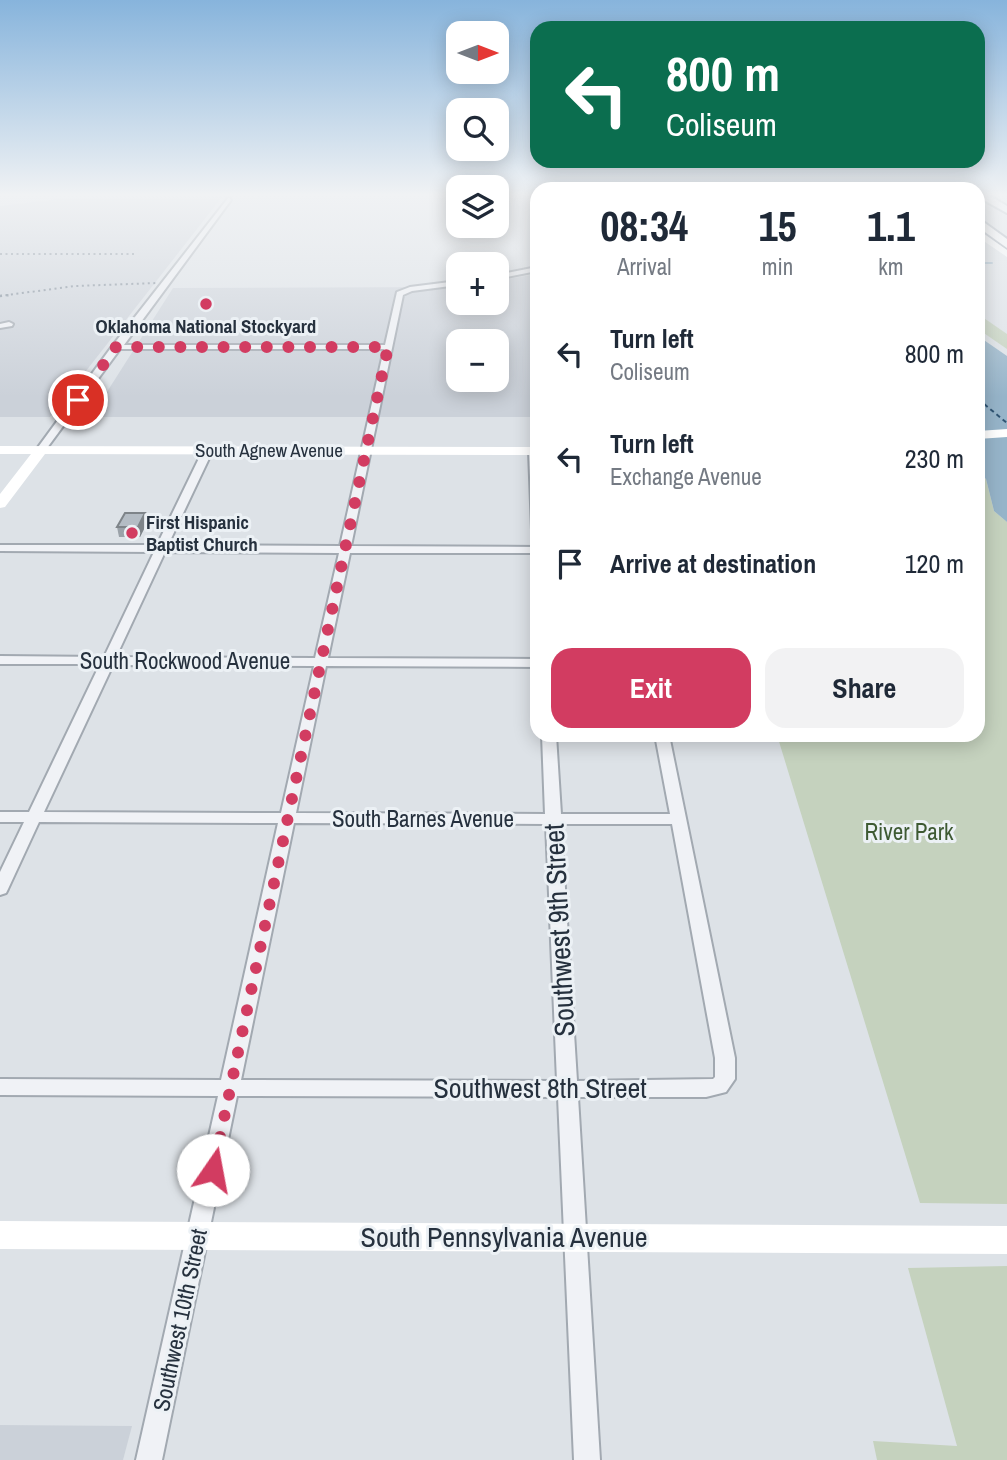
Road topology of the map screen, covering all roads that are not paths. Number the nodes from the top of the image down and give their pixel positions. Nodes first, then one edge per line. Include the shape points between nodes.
1 (182, 261) edge
2 (530, 270) edge
3 (509, 275) edge
4 (446, 285) edge
5 (116, 347) junction
6 (388, 347) junction
7 (1007, 433) edge
8 (985, 435) edge
9 (0, 450) edge
10 (41, 450) junction
11 (208, 450) junction
12 (368, 451) junction
13 (530, 451) edge
14 (0, 504) edge
15 (0, 548) edge
16 (162, 548) junction
17 (345, 550) junction
18 (530, 550) edge
19 (0, 660) edge
20 (108, 661) junction
21 (322, 662) junction
22 (530, 663) edge
23 (549, 742) edge
24 (663, 742) edge
25 (0, 817) edge
26 (34, 817) junction
27 (289, 818) junction
28 (679, 819) junction
29 (553, 820) junction
30 (0, 889) edge
31 (0, 1087) edge
32 (567, 1087) junction
33 (231, 1089) junction
34 (0, 1235) edge
35 (198, 1236) junction
36 (575, 1238) junction
37 (1007, 1240) edge
38 (149, 1460) edge
39 (587, 1460) edge

1 - 5 street
2 - 3 street
4 - 6 street, Southwest 10th Street via 401,292
5 - 6 street
5 - 10 street
6 - 12 street, Southwest 10th Street
7 - 8 main road
9 - 10 main road, South Agnew Avenue
10 - 11 main road, South Agnew Avenue
10 - 14 main road
11 - 12 main road, South Agnew Avenue
11 - 16 street
12 - 13 main road, South Agnew Avenue
12 - 17 street, Southwest 10th Street
15 - 16 street
16 - 17 street
16 - 20 street
17 - 18 street
17 - 21 street, Southwest 10th Street
19 - 20 street, South Rockwood Avenue
20 - 21 street, South Rockwood Avenue
20 - 26 street
21 - 22 street, South Rockwood Avenue
21 - 27 street, Southwest 10th Street
23 - 29 street, Southwest 9th Street
24 - 28 street, Southwest 8th Street
25 - 26 street, South Barnes Avenue
26 - 27 street, South Barnes Avenue
26 - 30 street
27 - 29 street, South Barnes Avenue
27 - 33 street, Southwest 10th Street
28 - 29 street, South Barnes Avenue
28 - 32 street, Southwest 8th Street via 726,1058 725,1079 706,1089
29 - 32 street, Southwest 9th Street
31 - 33 street, Southwest 8th Street
32 - 33 street, Southwest 8th Street
32 - 36 street, Southwest 9th Street
33 - 35 street, Southwest 10th Street
34 - 35 main road, South Pennsylvania Avenue
35 - 36 main road, South Pennsylvania Avenue
35 - 38 street, Southwest 10th Street
36 - 37 main road, South Pennsylvania Avenue
36 - 39 street, Southwest 9th Street

